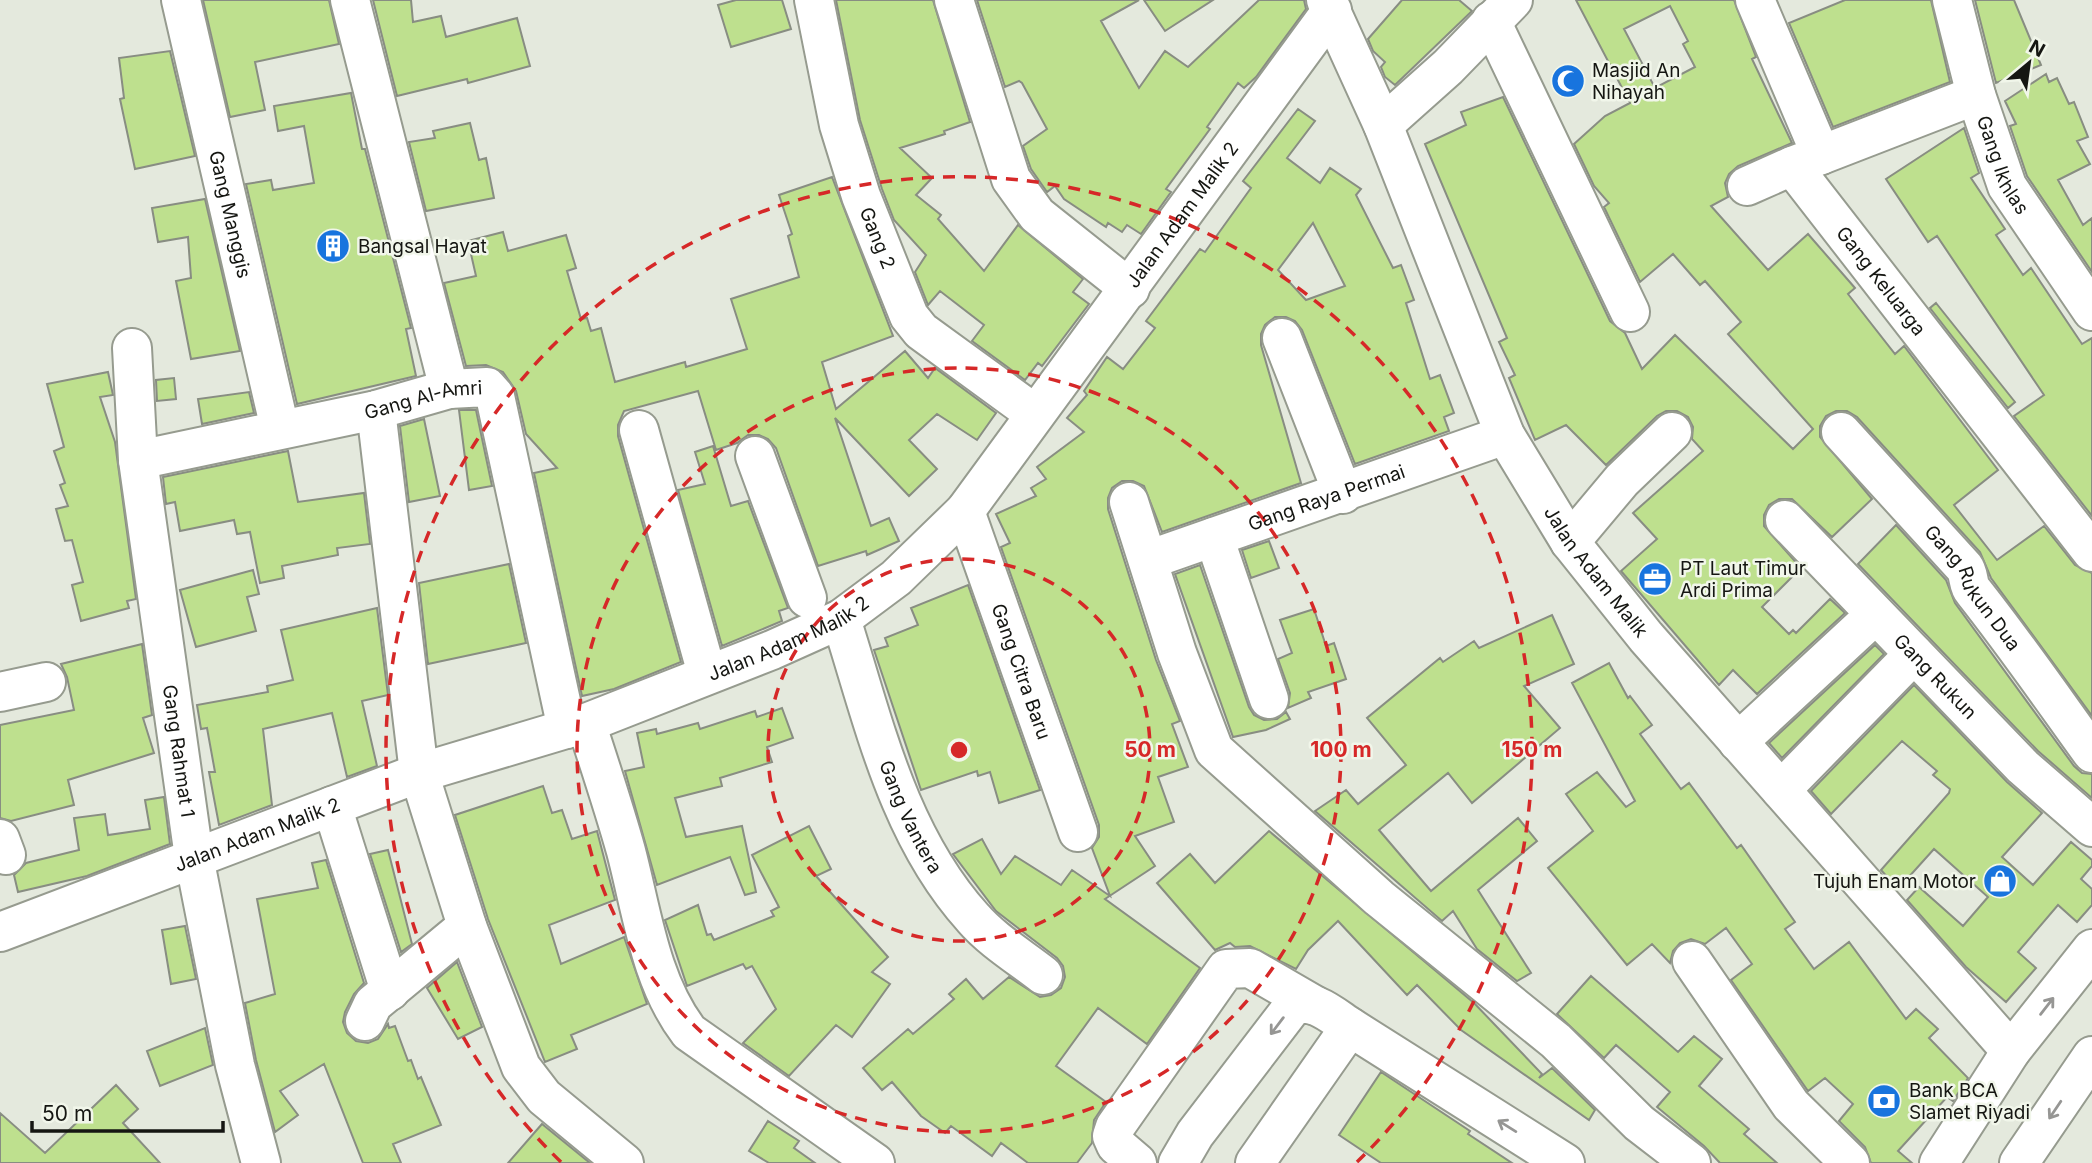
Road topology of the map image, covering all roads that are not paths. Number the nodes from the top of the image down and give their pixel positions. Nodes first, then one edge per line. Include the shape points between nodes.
1 (181, 0) edge
2 (350, 0) edge
3 (814, 0) edge
4 (954, 0) edge
5 (1755, 0) edge
6 (1952, 0) edge
7 (1329, 5) edge
8 (1502, 11) edge
9 (1976, 95) junction
10 (1383, 125) junction
11 (1807, 160) junction
12 (1747, 186) dead end
13 (1129, 289) junction
14 (2092, 311) edge
15 (1630, 312) dead end
16 (1282, 338) dead end
17 (132, 348) dead end
18 (449, 389) junction
19 (376, 410) junction
20 (1035, 414) junction
21 (280, 429) junction
22 (639, 430) dead end
23 (1672, 432) dead end
24 (1841, 432) dead end
25 (1505, 435) junction
26 (755, 456) dead end
27 (138, 460) junction
28 (1343, 494) junction
29 (1129, 502) dead end
30 (965, 511) junction
31 (1785, 520) dead end
32 (1214, 537) junction
33 (1570, 542) junction
34 (2092, 552) edge
35 (1148, 560) junction
36 (819, 614) junction
37 (1875, 615) junction
38 (1914, 654) junction
39 (707, 674) junction
40 (46, 682) dead end
41 (0, 692) edge
42 (1269, 699) dead end
43 (577, 726) junction
44 (1738, 742) junction
45 (2092, 753) edge
46 (419, 773) junction
47 (1780, 790) junction
48 (332, 806) junction
49 (2092, 827) edge
50 (1078, 832) dead end
51 (194, 857) junction
52 (467, 926) junction
53 (0, 932) edge
54 (2092, 949) edge
55 (1692, 961) dead end
56 (1043, 975) dead end
57 (390, 991) junction
58 (1314, 1005) junction
59 (365, 1021) dead end
60 (1350, 1027) junction
61 (2011, 1051) junction
62 (2092, 1056) edge
63 (261, 1163) edge
64 (624, 1163) edge
65 (875, 1163) edge
66 (1137, 1163) edge
67 (1178, 1163) edge
68 (1255, 1163) edge
69 (1565, 1163) edge
70 (1691, 1163) edge
71 (1850, 1163) edge
72 (1939, 1163) edge
73 (2019, 1163) edge

1 - 21 main road, Gang Manggis
2 - 18 main road
3 - 20 main road, Gang 2 via 839,125 861,196 909,316 921,331
4 - 13 main road via 1017,190 1037,215
5 - 11 main road, Gang Keluarga
6 - 9 main road, Gang Ikhlas
7 - 10 main road, Jalan Adam Malik
7 - 13 main road, Jalan Adam Malik 2
8 - 10 main road
8 - 15 main road
9 - 11 main road
9 - 14 main road, Gang Ikhlas via 2007,186
10 - 25 main road, Jalan Adam Malik
11 - 12 main road
11 - 34 main road, Gang Keluarga
13 - 20 main road, Jalan Adam Malik 2
16 - 28 main road
17 - 27 main road, Gang Rahmat 1
18 - 19 main road, Gang Al-Amri
18 - 43 main road, Gang Al-Amri via 486,387 495,397
19 - 21 main road, Gang Al-Amri
19 - 46 main road
20 - 30 main road, Jalan Adam Malik 2
21 - 27 main road, Gang Al-Amri
22 - 39 main road
23 - 33 main road via 1622,480
24 - 45 main road, Gang Rukun Dua via 1964,567 1970,588 1998,619
25 - 28 main road, Gang Raya Permai
25 - 33 main road, Jalan Adam Malik
26 - 36 main road, Gang Vantera
27 - 51 main road, Gang Rahmat 1
28 - 32 main road, Gang Raya Permai
29 - 35 main road
30 - 36 main road, Jalan Adam Malik 2 via 896,578
30 - 50 main road, Gang Citra Baru
31 - 37 main road, Gang Rukun
32 - 35 main road, Gang Raya Permai
32 - 42 main road
33 - 44 main road, Jalan Adam Malik
35 - 70 main road via 1206,733 1222,758 1379,898 1556,1041 1639,1123
36 - 39 main road, Jalan Adam Malik 2
36 - 56 main road, Gang Vantera via 926,857 973,919
37 - 38 main road, Gang Rukun
37 - 44 main road
38 - 47 main road
38 - 49 main road, Gang Rukun via 2023,766
39 - 43 main road, Jalan Adam Malik 2
40 - 41 main road
43 - 46 main road, Jalan Adam Malik 2
43 - 65 main road via 620,828 673,1011 689,1032
44 - 47 main road, Jalan Adam Malik
46 - 48 main road, Jalan Adam Malik 2
46 - 52 main road
47 - 61 main road, Jalan Adam Malik
48 - 51 main road, Jalan Adam Malik 2
48 - 57 main road
51 - 53 main road, Jalan Adam Malik 2
51 - 63 main road, Gang Rahmat 1
52 - 57 main road
52 - 64 main road via 521,1067 544,1097
61 -> 54 main road
55 - 71 main road via 1791,1105
57 - 59 main road via 373,1004
58 - 60 main road
58 - 66 main road via 1250,968 1226,969 1115,1127 1116,1145
58 -> 67 main road via 1301,1002 1293,1006
60 - 68 main road
69 -> 60 main road
61 - 72 main road
62 -> 73 main road

